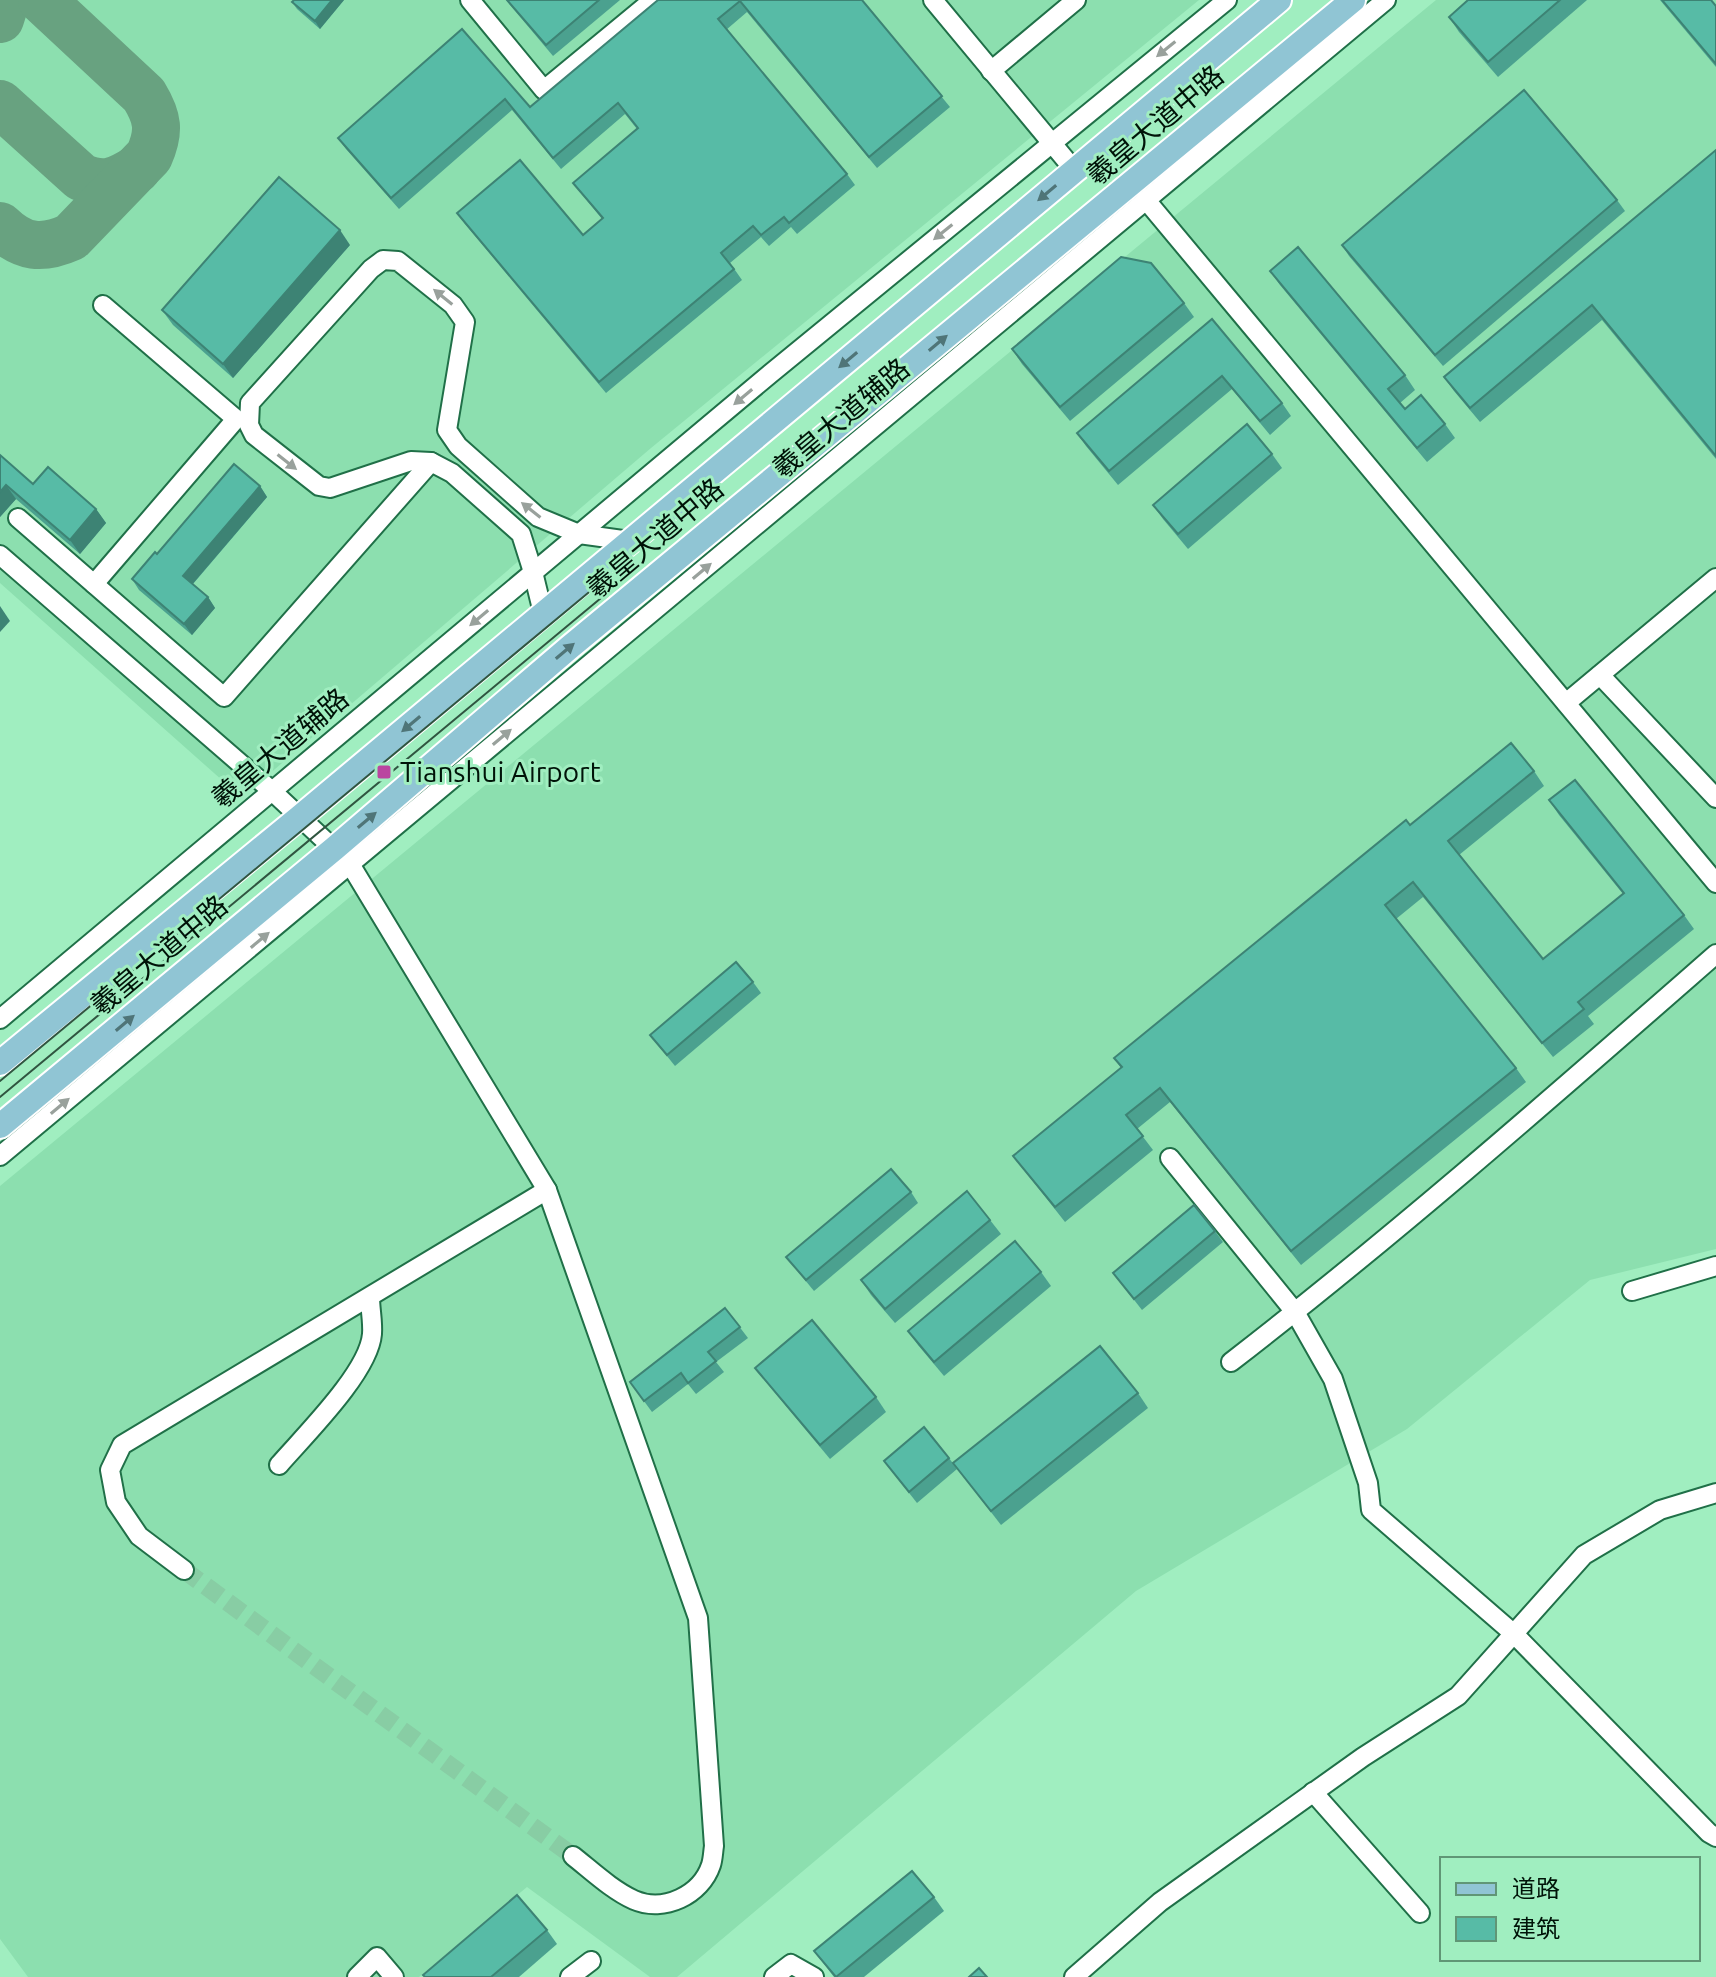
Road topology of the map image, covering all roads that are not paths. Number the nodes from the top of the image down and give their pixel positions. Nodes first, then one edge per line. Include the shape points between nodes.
1 (470, 0) edge
2 (653, 0) edge
3 (933, 0) edge
4 (1076, 0) edge
5 (1227, 0) edge
6 (1279, 0) edge
7 (1353, 0) edge
8 (1386, 0) edge
9 (991, 71) junction
10 (1051, 143) junction
11 (1075, 171) junction
12 (1146, 200) junction
13 (103, 305) dead end
14 (250, 403) junction
15 (236, 419) junction
16 (254, 435) junction
17 (431, 462) junction
18 (18, 518) dead end
19 (579, 534) junction
20 (630, 541) junction
21 (0, 555) edge
22 (533, 572) junction
23 (1716, 578) edge
24 (94, 584) junction
25 (543, 613) junction
26 (1600, 675) junction
27 (1566, 703) junction
28 (272, 791) junction
29 (1716, 798) edge
30 (300, 817) junction
31 (342, 856) junction
32 (1716, 883) edge
33 (1716, 954) edge
34 (0, 1019) edge
35 (0, 1063) edge
36 (0, 1126) edge
37 (0, 1156) edge
38 (1170, 1158) dead end
39 (547, 1190) junction
40 (1716, 1266) edge
41 (1632, 1291) dead end
42 (370, 1297) junction
43 (1295, 1312) junction
44 (1231, 1362) dead end
45 (279, 1465) dead end
46 (1716, 1493) edge
47 (184, 1570) tunnel mouth
48 (1513, 1633) junction
49 (1313, 1792) junction
50 (1716, 1837) edge
51 (573, 1856) tunnel mouth
52 (1420, 1913) dead end
53 (591, 1961) dead end
54 (357, 1977) edge
55 (394, 1977) edge
56 (570, 1977) edge
57 (774, 1977) edge
58 (814, 1977) edge
59 (1074, 1977) edge

1 - 2 street via 544,90
3 - 9 street
4 - 9 street
5 -> 10 street, 羲皇大道辅路
6 - 11 main road, 羲皇大道中路
31 -> 7 main road, 羲皇大道中路 via 582,637
8 - 12 street, 羲皇大道辅路
9 - 10 street
10 - 11 street
10 -> 19 street, 羲皇大道辅路
11 -> 20 main road, 羲皇大道中路
12 - 27 street
31 -> 12 street, 羲皇大道辅路
13 - 15 street
14 - 15 street
14 - 16 street
19 -> 14 street via 538,517 447,430 465,322 453,305 398,261 383,260 371,269
15 - 16 street
15 - 24 street
16 -> 17 street via 319,486 330,488 411,461
17 - 22 street via 452,473 521,534
17 - 24 street via 224,697
18 - 24 street
19 - 20 street
19 - 22 street, 羲皇大道辅路
20 - 25 main road, 羲皇大道中路
21 - 28 street
22 - 25 street
22 -> 28 street, 羲皇大道辅路
23 - 26 street
25 -> 30 main road, 羲皇大道中路
26 - 27 street
26 - 29 street
27 - 32 street
28 - 30 street
28 - 34 street, 羲皇大道辅路
30 - 31 street
30 - 35 main road, 羲皇大道中路
36 -> 31 main road, 羲皇大道中路
37 -> 31 street, 羲皇大道辅路
31 - 39 street
33 - 43 street
38 - 43 street
39 - 42 street
39 - 51 street via 698,1618 714,1846 711,1864 697,1887 674,1901 656,1904 622,1893
40 - 41 street
42 - 45 street via 372,1336 361,1367
42 - 47 street via 122,1445 110,1470 116,1502 139,1536
43 - 44 street
43 - 48 street via 1333,1379 1368,1483 1371,1510
46 - 48 street via 1660,1510 1584,1555
48 - 49 street via 1458,1696
48 - 50 street
49 - 52 street
49 - 59 street via 1160,1902
53 - 56 street
54 - 55 street via 377,1957
57 - 58 street via 791,1964

